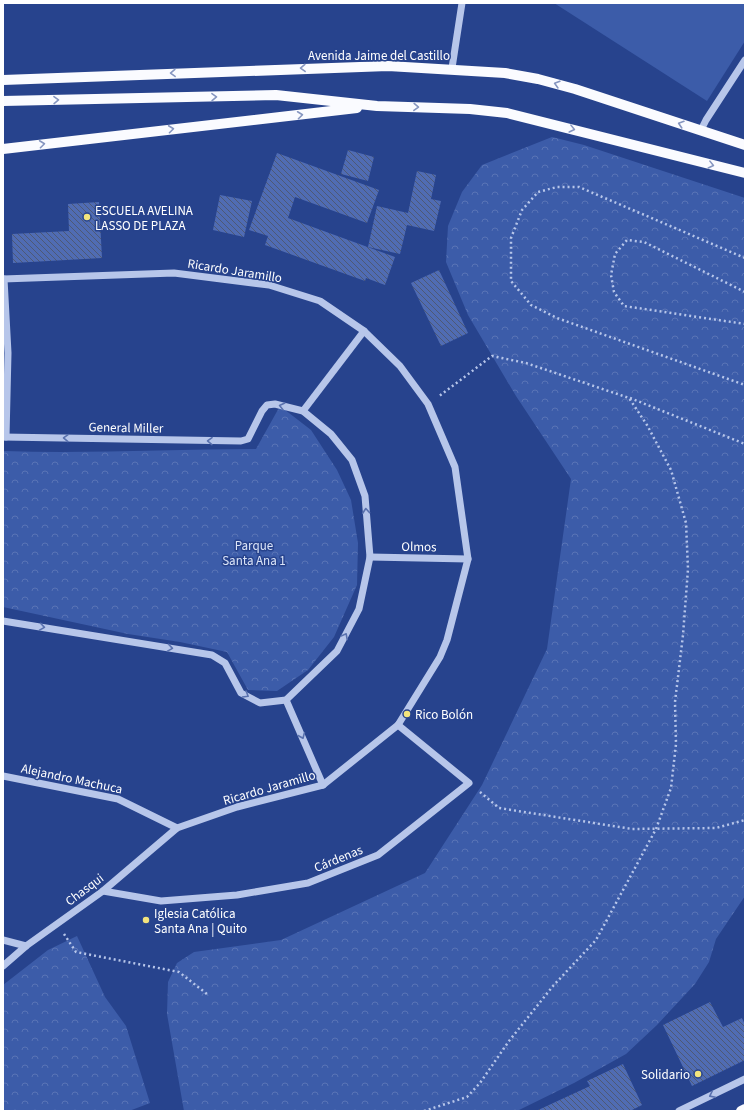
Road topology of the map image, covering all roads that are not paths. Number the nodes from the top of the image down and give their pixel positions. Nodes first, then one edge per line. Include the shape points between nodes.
1 (462, 3) edge
2 (745, 60) edge
3 (452, 68) junction
4 (3, 80) edge
5 (3, 101) edge
6 (377, 106) junction
7 (701, 130) junction
8 (745, 145) edge
9 (3, 149) edge
10 (745, 173) edge
11 (4, 279) edge
12 (364, 331) junction
13 (303, 411) junction
14 (5, 437) edge
15 (370, 557) junction
16 (468, 559) junction
17 (3, 621) edge
18 (286, 700) junction
19 (398, 725) junction
20 (3, 776) edge
21 (323, 785) junction
22 (177, 828) junction
23 (103, 891) junction
24 (3, 940) edge
25 (26, 946) junction
26 (3, 966) edge
27 (745, 1079) edge
28 (745, 1109) edge
29 (679, 1111) edge
30 (741, 1111) edge

1 - 3 street
2 - 7 street
3 -> 4 main road, Avenida Jaime del Castillo via 337,67
7 -> 3 main road, Avenida Jaime del Castillo via 538,79 505,72
5 -> 6 main road via 276,96
9 -> 6 main road
6 -> 10 main road via 470,109 507,113
7 - 8 main road, Avenida Jaime del Castillo
11 - 12 street, Ricardo Jaramillo via 174,273 269,285 320,301
11 - 14 street via 8,353
12 - 13 street
12 - 16 street, Ricardo Jaramillo via 400,366 428,404 455,467
13 -> 14 street, General Miller via 275,404 267,405 248,438 241,441
15 -> 13 street via 365,496 352,460 331,434
15 - 16 street, Olmos
18 -> 15 street via 337,651 360,609
16 - 19 street, Ricardo Jaramillo via 447,640 440,657
17 -> 18 street via 212,655 225,663 241,693 260,703
18 -> 21 street
19 - 21 street, Ricardo Jaramillo
19 - 23 street, Cárdenas via 468,783 378,855 308,883 238,895 161,901
20 - 22 street, Alejandro Machuca via 118,799
21 - 22 street, Ricardo Jaramillo via 237,807
22 - 23 street, Chasqui
23 - 25 street, Chasqui
24 - 25 street
25 - 26 street, Chasqui
27 -> 29 street
28 - 30 main road

